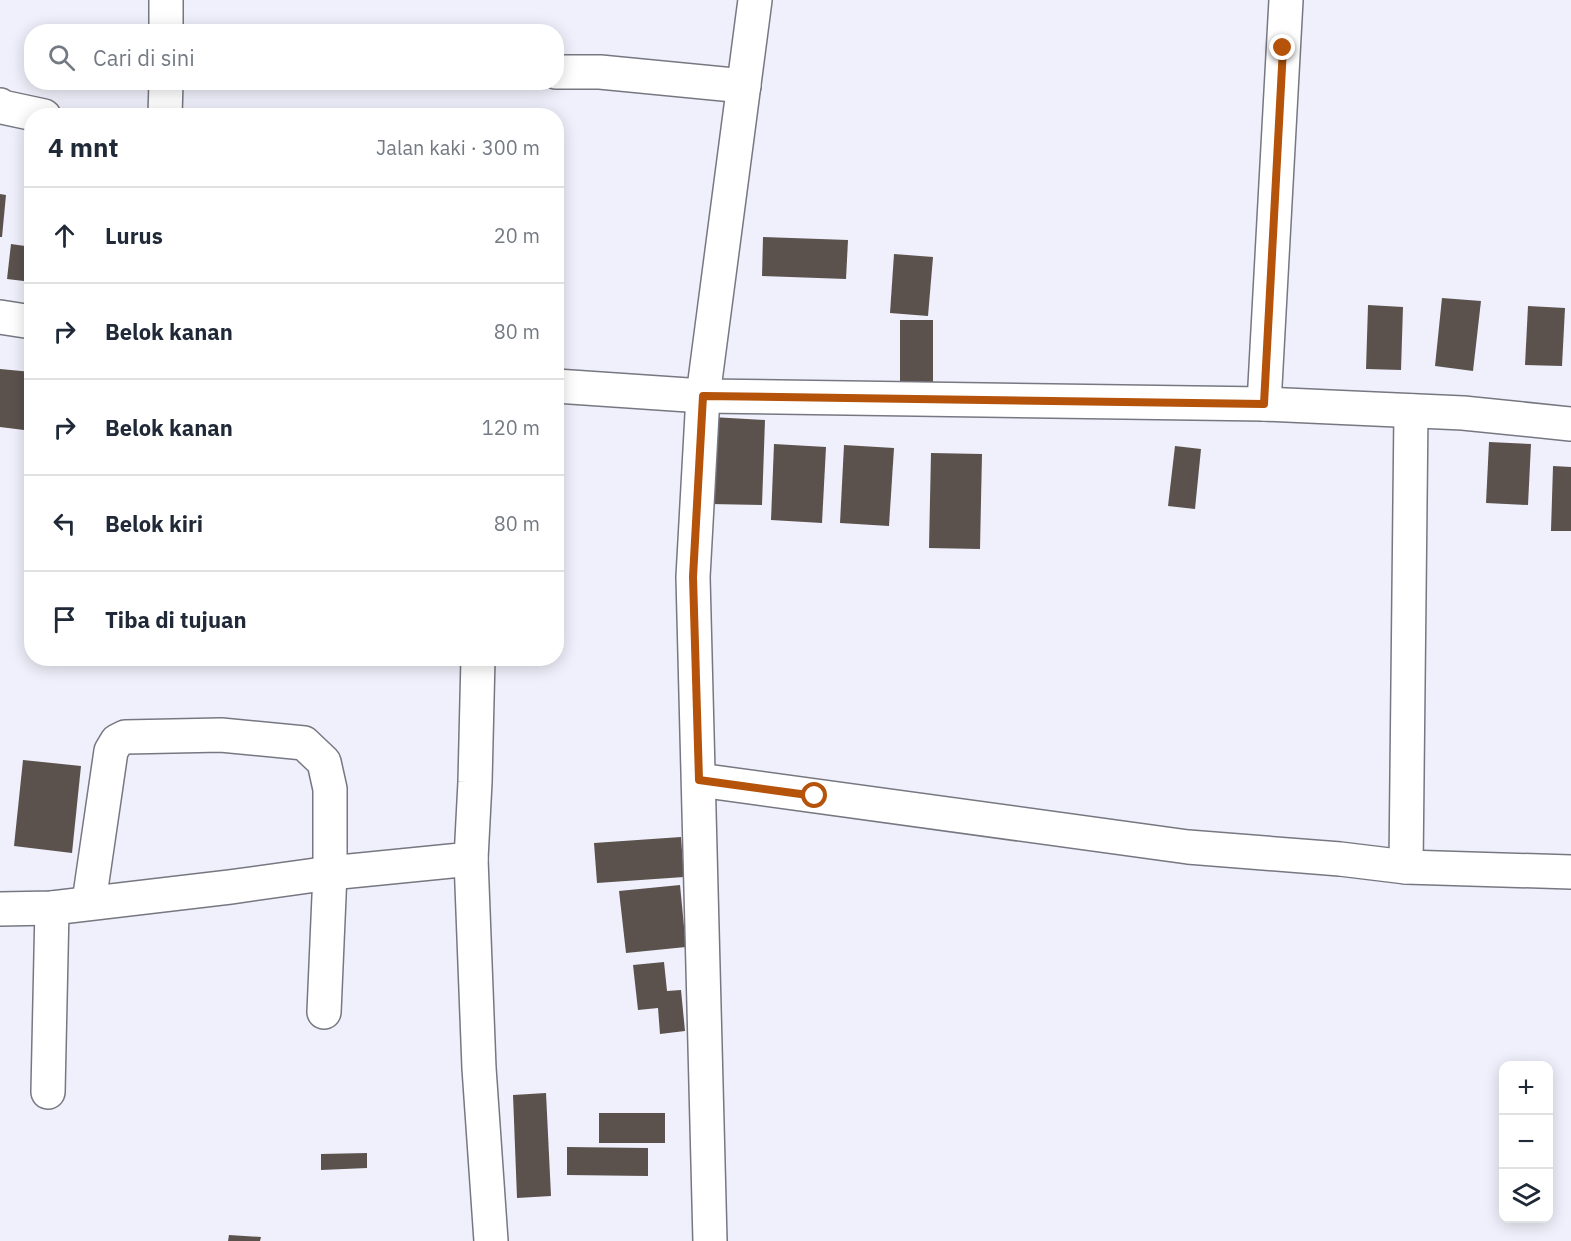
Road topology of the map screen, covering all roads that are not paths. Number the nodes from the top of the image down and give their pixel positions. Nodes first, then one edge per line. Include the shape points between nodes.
1 (166, 0) edge
2 (755, 0) edge
3 (1286, 0) edge
4 (166, 24) edge
5 (564, 72) edge
6 (744, 86) junction
7 (165, 90) edge
8 (0, 105) edge
9 (165, 108) edge
10 (24, 112) edge
11 (0, 317) edge
12 (24, 321) edge
13 (564, 387) edge
14 (703, 396) junction
15 (1264, 404) junction
16 (1411, 411) junction
17 (1571, 424) edge
18 (478, 666) edge
19 (699, 780) junction
20 (471, 859) junction
21 (1406, 867) junction
22 (1571, 872) edge
23 (330, 873) junction
24 (89, 902) junction
25 (52, 908) junction
26 (0, 909) edge
27 (324, 1012) dead end
28 (48, 1092) dead end
29 (491, 1241) edge
30 (710, 1241) edge

1 - 4 street
2 - 6 street
3 - 15 street
5 - 6 street
6 - 14 street
7 - 9 street
8 - 10 street
11 - 12 street
13 - 14 street
14 - 15 street
14 - 19 street via 693,577
15 - 16 street
16 - 17 street
16 - 21 street
18 - 20 street
19 - 21 street via 1188,847
19 - 30 street
20 - 23 street
20 - 29 street via 478,1068
21 - 22 street
23 - 24 street
23 - 24 street via 330,789 324,762 304,743 221,735 125,737 111,751
23 - 27 street
24 - 25 street
25 - 26 street
25 - 28 street

